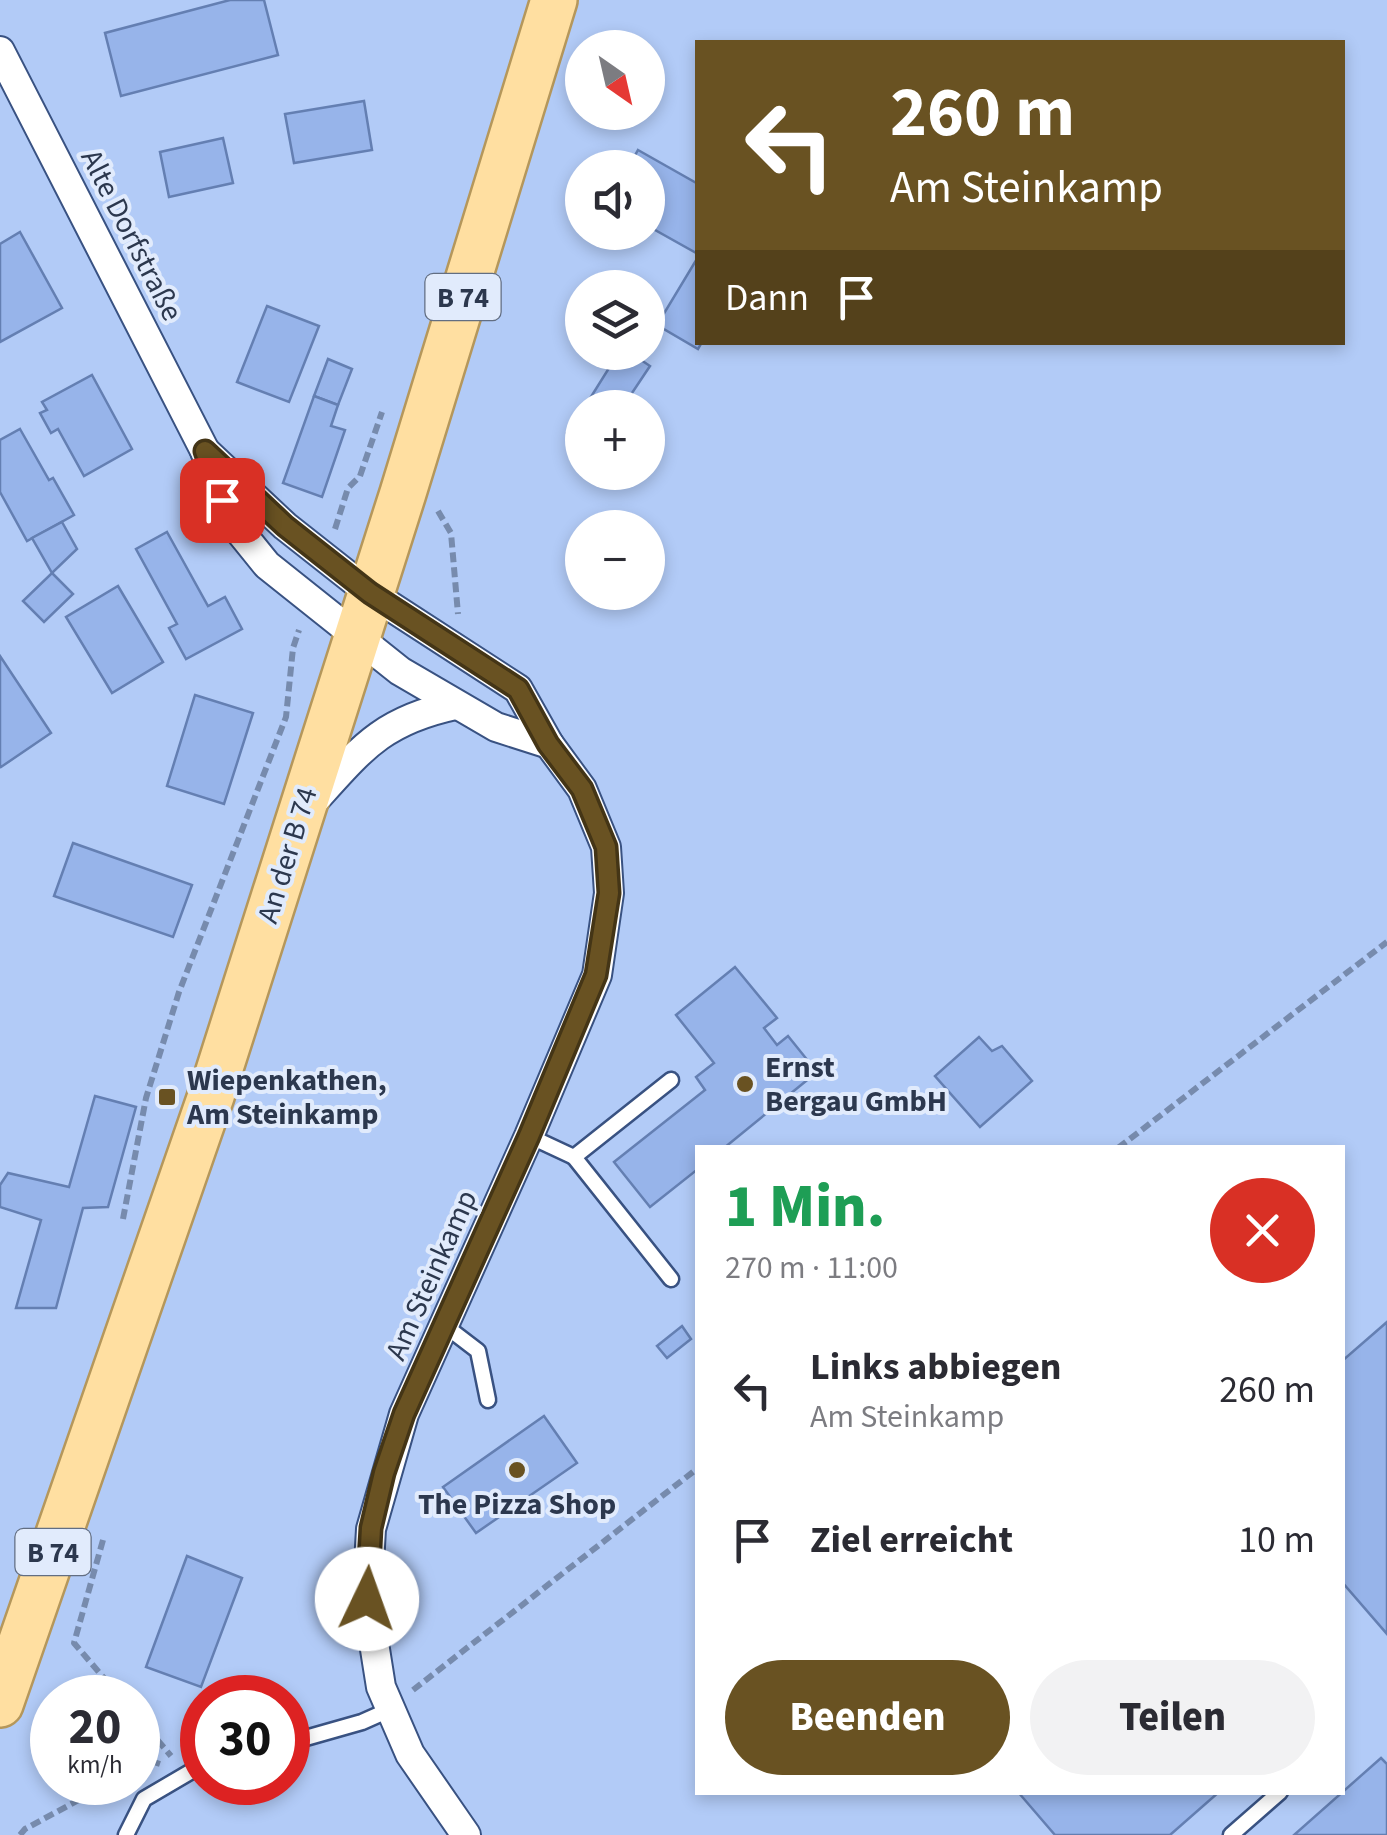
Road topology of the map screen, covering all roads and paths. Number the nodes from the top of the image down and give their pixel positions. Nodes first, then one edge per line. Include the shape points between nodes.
1 (554, 0) edge
2 (0, 50) edge
3 (386, 402) dead end
4 (205, 451) junction
5 (360, 476) junction
6 (403, 493) junction
7 (325, 558) junction
8 (370, 593) junction
9 (310, 600) junction
10 (356, 636) junction
11 (490, 669) junction
12 (455, 705) junction
13 (548, 744) junction
14 (298, 819) junction
15 (1387, 942) edge
16 (671, 1080) dead end
17 (529, 1136) junction
18 (1122, 1145) edge
19 (574, 1157) junction
20 (121, 1232) dead end
21 (671, 1279) dead end
22 (444, 1325) junction
23 (488, 1400) dead end
24 (695, 1470) edge
25 (104, 1536) dead end
26 (101, 1675) edge
27 (0, 1704) edge
28 (389, 1710) junction
29 (310, 1737) edge
30 (160, 1743) edge
31 (180, 1767) edge
32 (180, 1775) edge
33 (1277, 1795) edge
34 (69, 1805) edge
35 (20, 1835) edge
36 (126, 1835) edge
37 (466, 1835) edge
38 (1230, 1835) edge

1 - 6 main road, An der B 74 / B 74
2 - 4 street, Alte Dorfstraße
3 - 5 path
4 - 7 street, Am Steinkamp
4 - 9 street via 237,528 267,565
5 - 6 path
5 - 7 path via 348,488
6 - 8 main road, An der B 74 / B 74
6 - 11 path via 446,520 456,607
7 - 8 street, Am Steinkamp
8 - 10 main road, An der B 74 / B 74
8 - 11 street, Am Steinkamp
9 - 10 street
9 - 20 path via 293,648 286,717 179,992 146,1098
10 - 12 street
10 - 14 main road, An der B 74 / B 74
11 - 13 street, Am Steinkamp via 518,689
12 - 13 street
12 - 14 street via 417,714 376,736
13 - 17 street, Am Steinkamp via 596,816 609,893 596,975
14 - 27 main road, An der B 74 / B 74 via 212,1093
15 - 18 path
16 - 19 lane
17 - 19 lane
17 - 22 street, Am Steinkamp
19 - 21 lane
22 - 23 lane via 478,1351
22 - 28 street, Am Steinkamp via 404,1414 371,1528 367,1599
24 - 28 path
25 - 26 path via 74,1643
28 - 29 lane
28 - 37 street, Am Steinkamp
30 - 31 path
32 - 36 lane via 144,1798
33 - 38 lane
34 - 35 path

